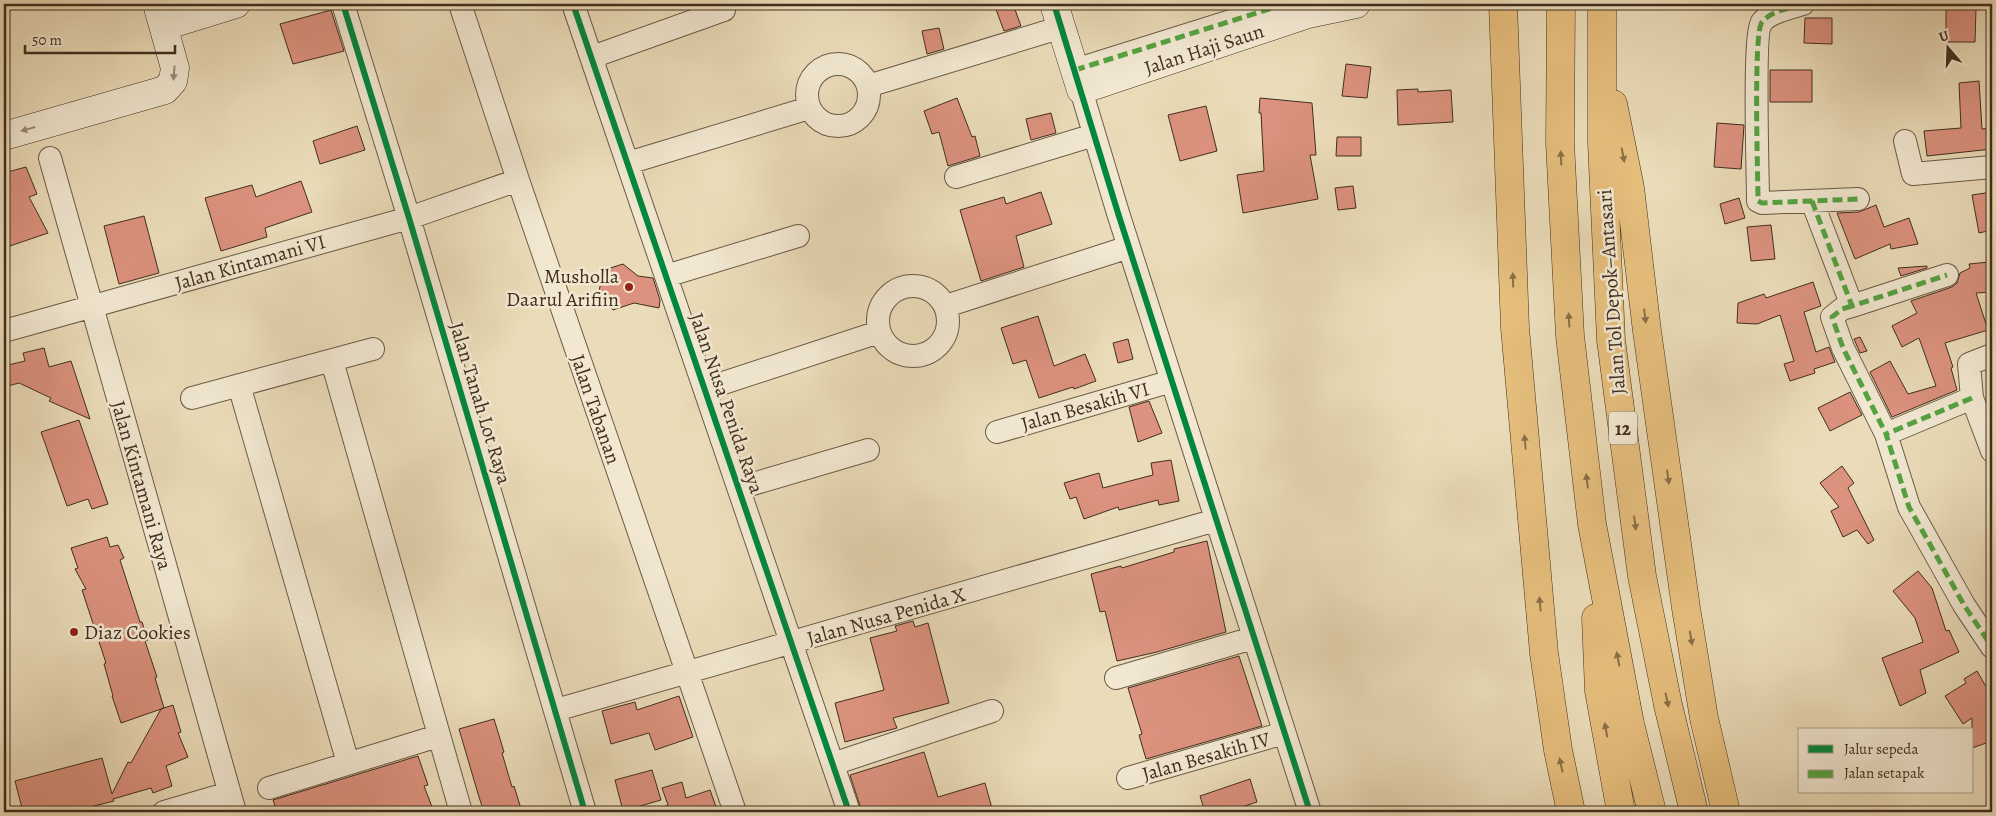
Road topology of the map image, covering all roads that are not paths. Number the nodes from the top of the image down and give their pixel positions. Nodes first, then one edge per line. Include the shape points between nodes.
1 (236, 4) edge
2 (343, 4) edge
3 (460, 4) edge
4 (573, 4) edge
5 (1281, 4) edge
6 (1356, 4) edge
7 (1503, 4) edge
8 (1561, 4) edge
9 (1602, 4) edge
10 (1803, 4) edge
11 (162, 10) edge
12 (724, 10) dead end
13 (1058, 15) edge
14 (1601, 39) junction
15 (592, 57) junction
16 (1078, 80) junction
17 (868, 86) junction
18 (809, 108) junction
19 (1094, 135) junction
20 (4, 136) edge
21 (1905, 142) dead end
22 (50, 158) dead end
23 (628, 163) junction
24 (1992, 166) edge
25 (956, 177) dead end
26 (518, 180) junction
27 (1858, 199) dead end
28 (1812, 201) junction
29 (409, 218) junction
30 (798, 236) dead end
31 (1129, 247) junction
32 (1947, 275) dead end
33 (666, 276) junction
34 (946, 306) junction
35 (1852, 306) junction
36 (92, 307) junction
37 (4, 331) edge
38 (879, 332) junction
39 (373, 349) dead end
40 (1992, 355) edge
41 (332, 361) junction
42 (1172, 381) junction
43 (239, 386) junction
44 (705, 388) junction
45 (192, 398) dead end
46 (1972, 398) junction
47 (997, 432) dead end
48 (1886, 434) junction
49 (868, 450) dead end
50 (1992, 451) edge
51 (739, 488) junction
52 (1216, 520) junction
53 (1592, 524) junction
54 (1253, 638) junction
55 (792, 642) junction
56 (1992, 647) edge
57 (686, 673) junction
58 (1116, 678) dead end
59 (556, 710) junction
60 (992, 711) dead end
61 (1284, 733) junction
62 (438, 736) junction
63 (348, 763) junction
64 (833, 764) junction
65 (1128, 778) dead end
66 (269, 788) dead end
67 (232, 803) edge
68 (164, 812) edge
69 (460, 812) edge
70 (585, 812) edge
71 (734, 812) edge
72 (849, 812) edge
73 (1310, 812) edge
74 (1571, 812) edge
75 (1621, 812) edge
76 (1652, 812) edge
77 (1694, 812) edge
78 (1726, 812) edge

1 - 11 street
2 - 29 street, Jalan Tanah Lot Raya
3 - 26 street, Jalan Tabanan
4 - 15 street, Jalan Nusa Penida Raya
5 - 16 street
6 - 16 street, Jalan Haji Saun via 1308,14
74 -> 7 highway via 1544,653 1515,328
53 -> 8 highway, Jalan Tol Depok–Antasari / 12 via 1570,336 1560,143
9 - 14 highway, Jalan Tol Depok–Antasari / 12
10 - 28 street via 1769,15 1759,26 1758,201
11 -> 20 street via 176,68 173,82 164,90
12 - 15 street
13 - 16 street
13 - 17 street
14 -> 77 highway, Jalan Tol Depok–Antasari / 12 via 1611,340 1642,576
14 -> 78 highway via 1630,188 1686,608 1704,718
15 - 23 street, Jalan Nusa Penida Raya
16 - 19 street
17 - 18 street via 869,105 849,125 840,127 821,122
17 - 18 street via 855,68 844,64 827,66 814,76 808,86
18 - 23 street
19 - 25 street
19 - 31 street
21 - 24 street via 1913,174
22 - 36 street, Jalan Kintamani Raya
23 - 33 street, Jalan Nusa Penida Raya
26 - 29 street, Jalan Kintamani VI
26 - 57 street, Jalan Tabanan
27 - 28 street
28 - 35 street
29 - 36 street, Jalan Kintamani VI
29 - 59 street, Jalan Tanah Lot Raya
30 - 33 street
31 - 34 street
31 - 42 street
32 - 35 street
33 - 44 street, Jalan Nusa Penida Raya
34 - 38 street via 921,286 900,288 884,301 878,316
34 - 38 street via 949,318 947,331 942,343 932,351 919,356 894,352
35 - 48 street via 1832,317 1843,348
36 - 37 street, Jalan Kintamani VI
36 - 67 street, Jalan Kintamani Raya
38 - 44 street
39 - 41 street
40 - 46 street via 1969,364
41 - 43 street
41 - 62 street
42 - 47 street, Jalan Besakih VI
42 - 52 street
43 - 45 street
43 - 63 street
44 - 51 street, Jalan Nusa Penida Raya
46 - 48 street
46 - 50 street
48 - 56 street via 1909,507 1964,605
49 - 51 street
51 - 55 street, Jalan Nusa Penida Raya
52 - 54 street
52 - 55 street, Jalan Nusa Penida X
75 -> 53 highway via 1599,691
76 -> 53 highway, Jalan Tol Depok–Antasari / 12 via 1630,724
54 - 58 street
54 - 61 street
55 - 57 street, Jalan Nusa Penida X
55 - 64 street, Jalan Nusa Penida Raya
57 - 59 street, Jalan Nusa Penida X
57 - 71 street, Jalan Tabanan
59 - 70 street, Jalan Tanah Lot Raya
60 - 64 street
61 - 65 street, Jalan Besakih IV
61 - 73 street
62 - 63 street
62 - 69 street
63 - 66 street
64 - 72 street, Jalan Nusa Penida Raya
67 - 68 street

